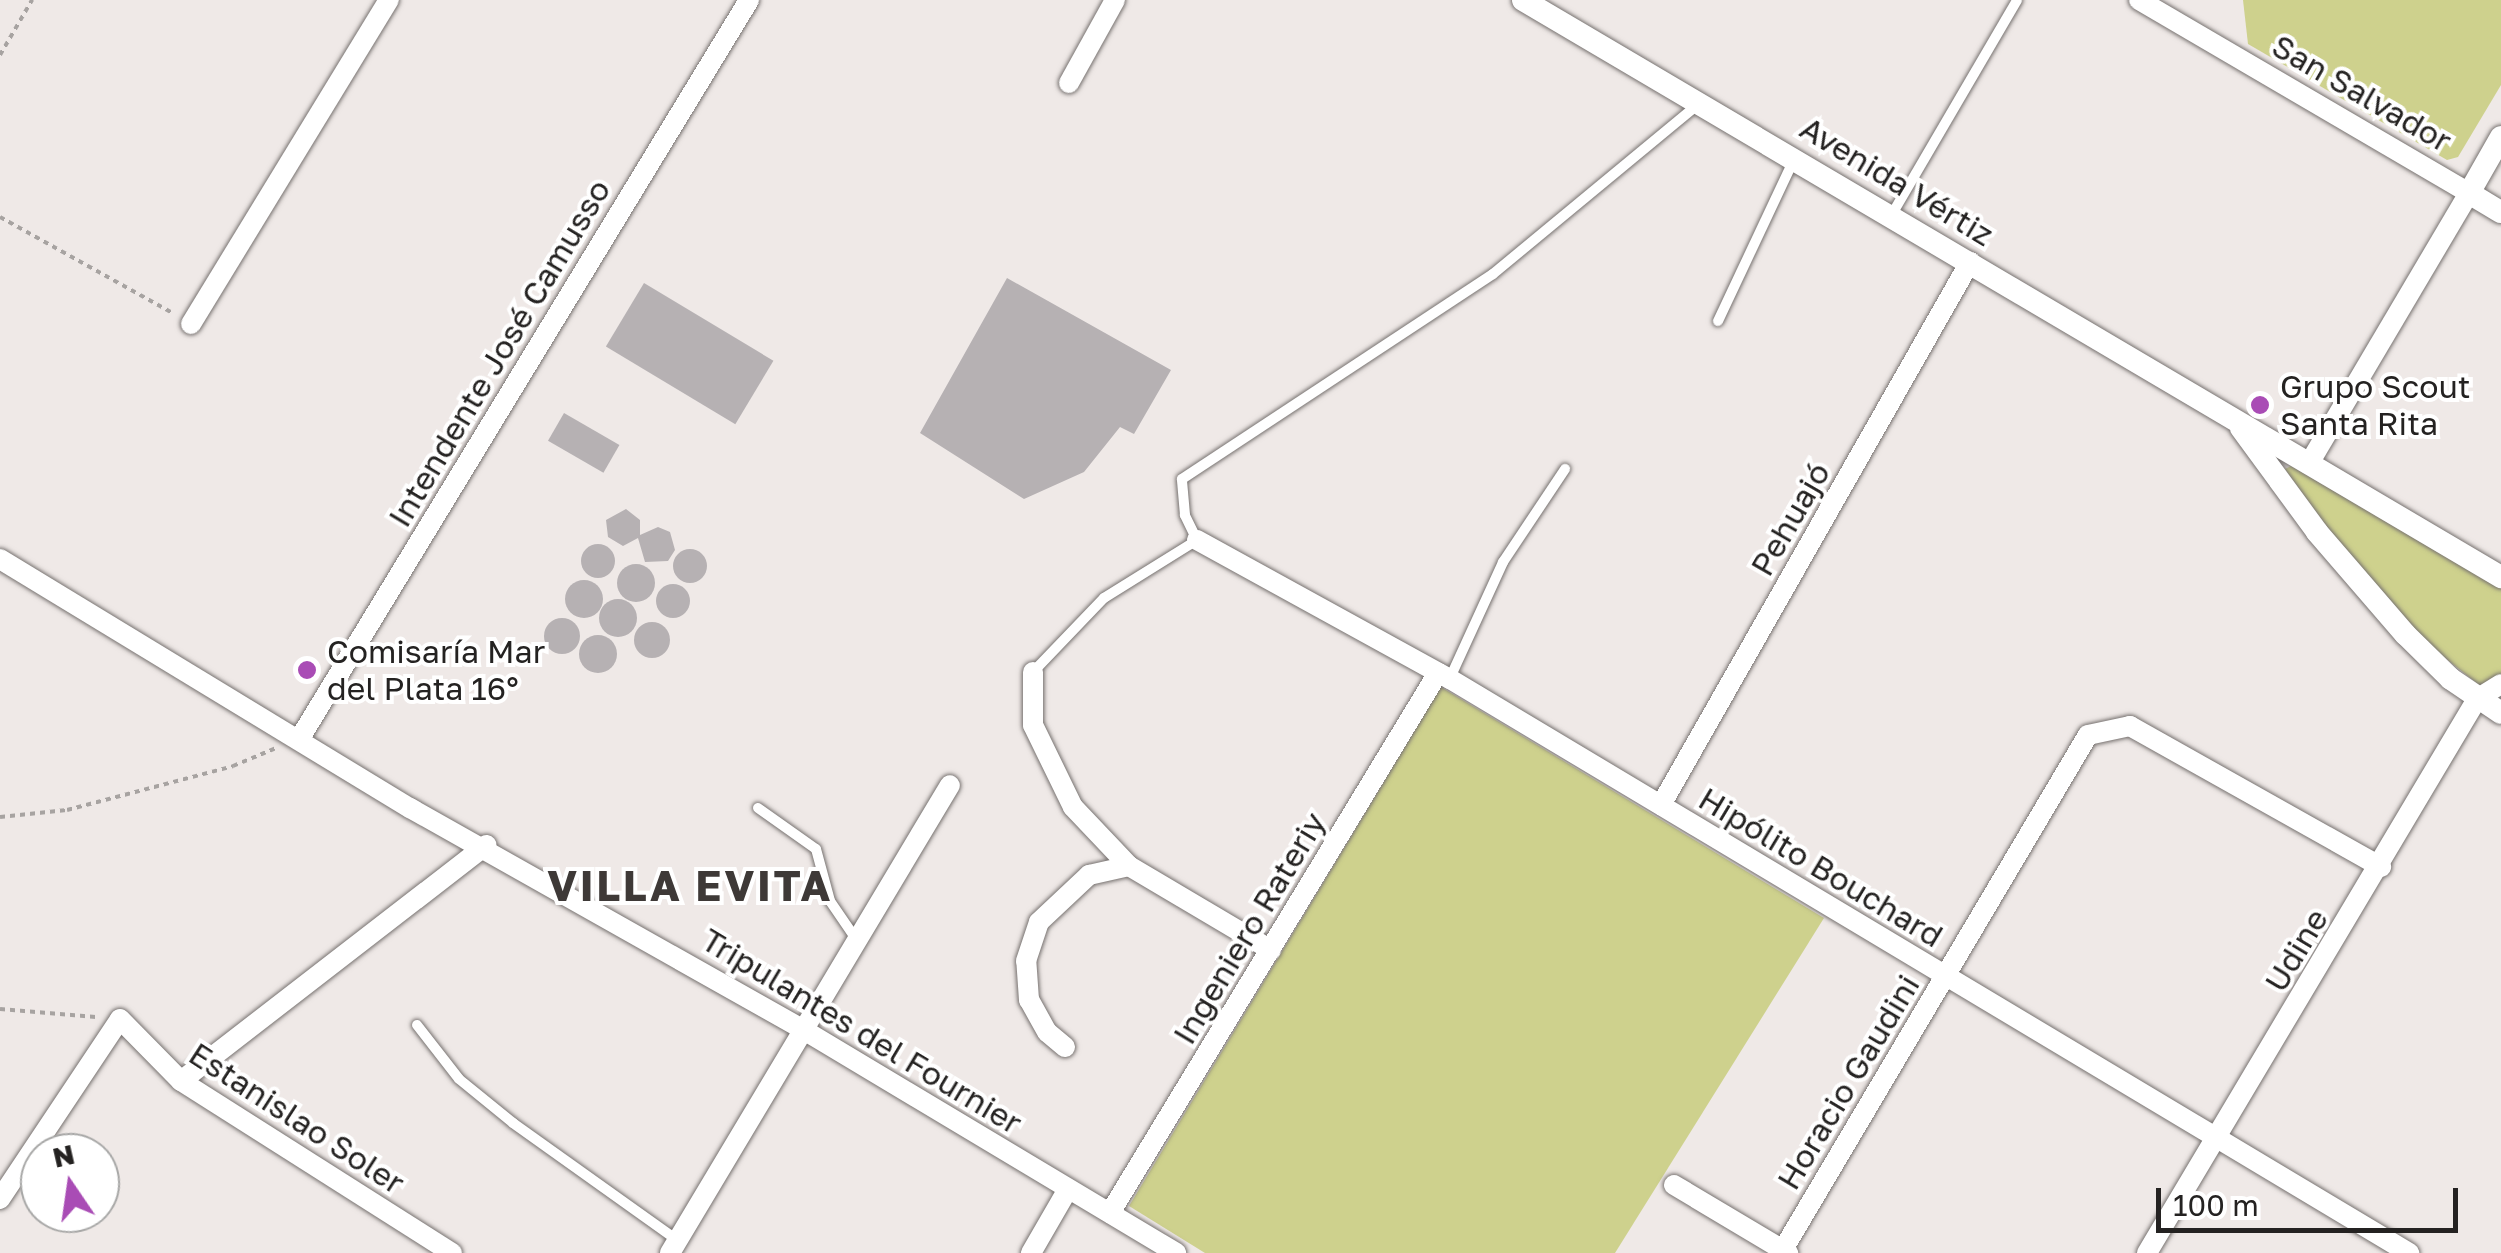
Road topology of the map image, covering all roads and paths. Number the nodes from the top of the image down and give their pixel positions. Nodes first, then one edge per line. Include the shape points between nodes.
1 (32, 0) edge
2 (389, 0) edge
3 (749, 0) edge
4 (1116, 0) edge
5 (1522, 0) edge
6 (2018, 0) edge
7 (2139, 0) edge
8 (0, 55) edge
9 (1069, 83) dead end
10 (1698, 104) junction
11 (2501, 137) edge
12 (1795, 156) junction
13 (2469, 193) junction
14 (2501, 212) edge
15 (0, 217) edge
16 (1891, 217) junction
17 (1970, 262) junction
18 (1718, 321) dead end
19 (191, 324) joint
20 (2236, 421) junction
21 (2310, 464) junction
22 (1565, 469) dead end
23 (1197, 540) junction
24 (0, 559) edge
25 (2501, 578) edge
26 (1033, 672) joint
27 (1444, 676) junction
28 (2501, 684) edge
29 (2478, 698) junction
30 (2501, 713) edge
31 (300, 738) junction
32 (950, 786) dead end
33 (1661, 806) junction
34 (758, 808) dead end
35 (0, 818) edge
36 (486, 845) junction
37 (1129, 866) junction
38 (2381, 867) junction
39 (856, 939) junction
40 (1271, 950) junction
41 (1945, 977) junction
42 (0, 1008) edge
43 (120, 1019) junction
44 (417, 1025) dead end
45 (802, 1029) junction
46 (1065, 1047) dead end
47 (181, 1081) junction
48 (2217, 1140) junction
49 (1674, 1185) dead end
50 (1068, 1188) junction
51 (0, 1199) edge
52 (1110, 1213) junction
53 (673, 1246) edge
54 (1784, 1252) edge
55 (452, 1253) edge
56 (1032, 1253) edge
57 (1176, 1253) edge
58 (2147, 1253) edge
59 (2409, 1253) edge

1 - 8 path
2 - 19 street
3 - 31 street, Intendente José Camusso
4 - 9 street
5 - 10 street, Avenida Vértiz
6 - 16 lane
7 - 13 street, San Salvador
10 - 12 street, Avenida Vértiz
10 - 23 lane via 1493,274 1182,479 1185,515
11 - 13 street
12 - 16 street, Avenida Vértiz
12 - 18 lane
13 - 14 street, San Salvador
13 - 21 street
15 - 19 path
16 - 17 street, Avenida Vértiz
17 - 20 street, Avenida Vértiz
17 - 33 street, Pehuajó
20 - 21 street, Avenida Vértiz
20 - 29 street via 2350,572 2429,660
21 - 25 street, Avenida Vértiz
22 - 27 lane via 1503,562
23 - 26 lane via 1104,598
23 - 27 street, Hipólito Bouchard
24 - 31 street, Tripulantes del Fournier
26 - 37 street via 1029,704 1052,776
27 - 33 street, Hipólito Bouchard
27 - 40 street, Ingeniero Rateriy
28 - 29 street, Udine
29 - 30 street
29 - 38 street, Udine
31 - 35 path via 214,771 67,810
31 - 36 street, Tripulantes del Fournier via 410,808
32 - 39 street
33 - 41 street, Hipólito Bouchard
34 - 39 lane via 816,849 830,901
36 - 45 street, Tripulantes del Fournier
36 - 47 street
37 - 40 street
37 - 46 street via 1090,875 1039,922 1026,961 1029,1000 1046,1032
38 - 41 street, Horacio Gaudini via 2130,726 2088,735
38 - 48 street, Udine
39 - 45 street
40 - 52 street, Ingeniero Rateriy
41 - 48 street, Hipólito Bouchard
41 - 54 street, Horacio Gaudini
42 - 43 path
43 - 47 street, Estanislao Soler
43 - 51 street
44 - 53 lane via 460,1079
45 - 50 street, Tripulantes del Fournier
45 - 53 street
47 - 55 street, Estanislao Soler
48 - 58 street, Udine
48 - 59 street, Hipólito Bouchard
49 - 54 street
50 - 52 street, Tripulantes del Fournier
50 - 56 street
52 - 57 street, Tripulantes del Fournier

